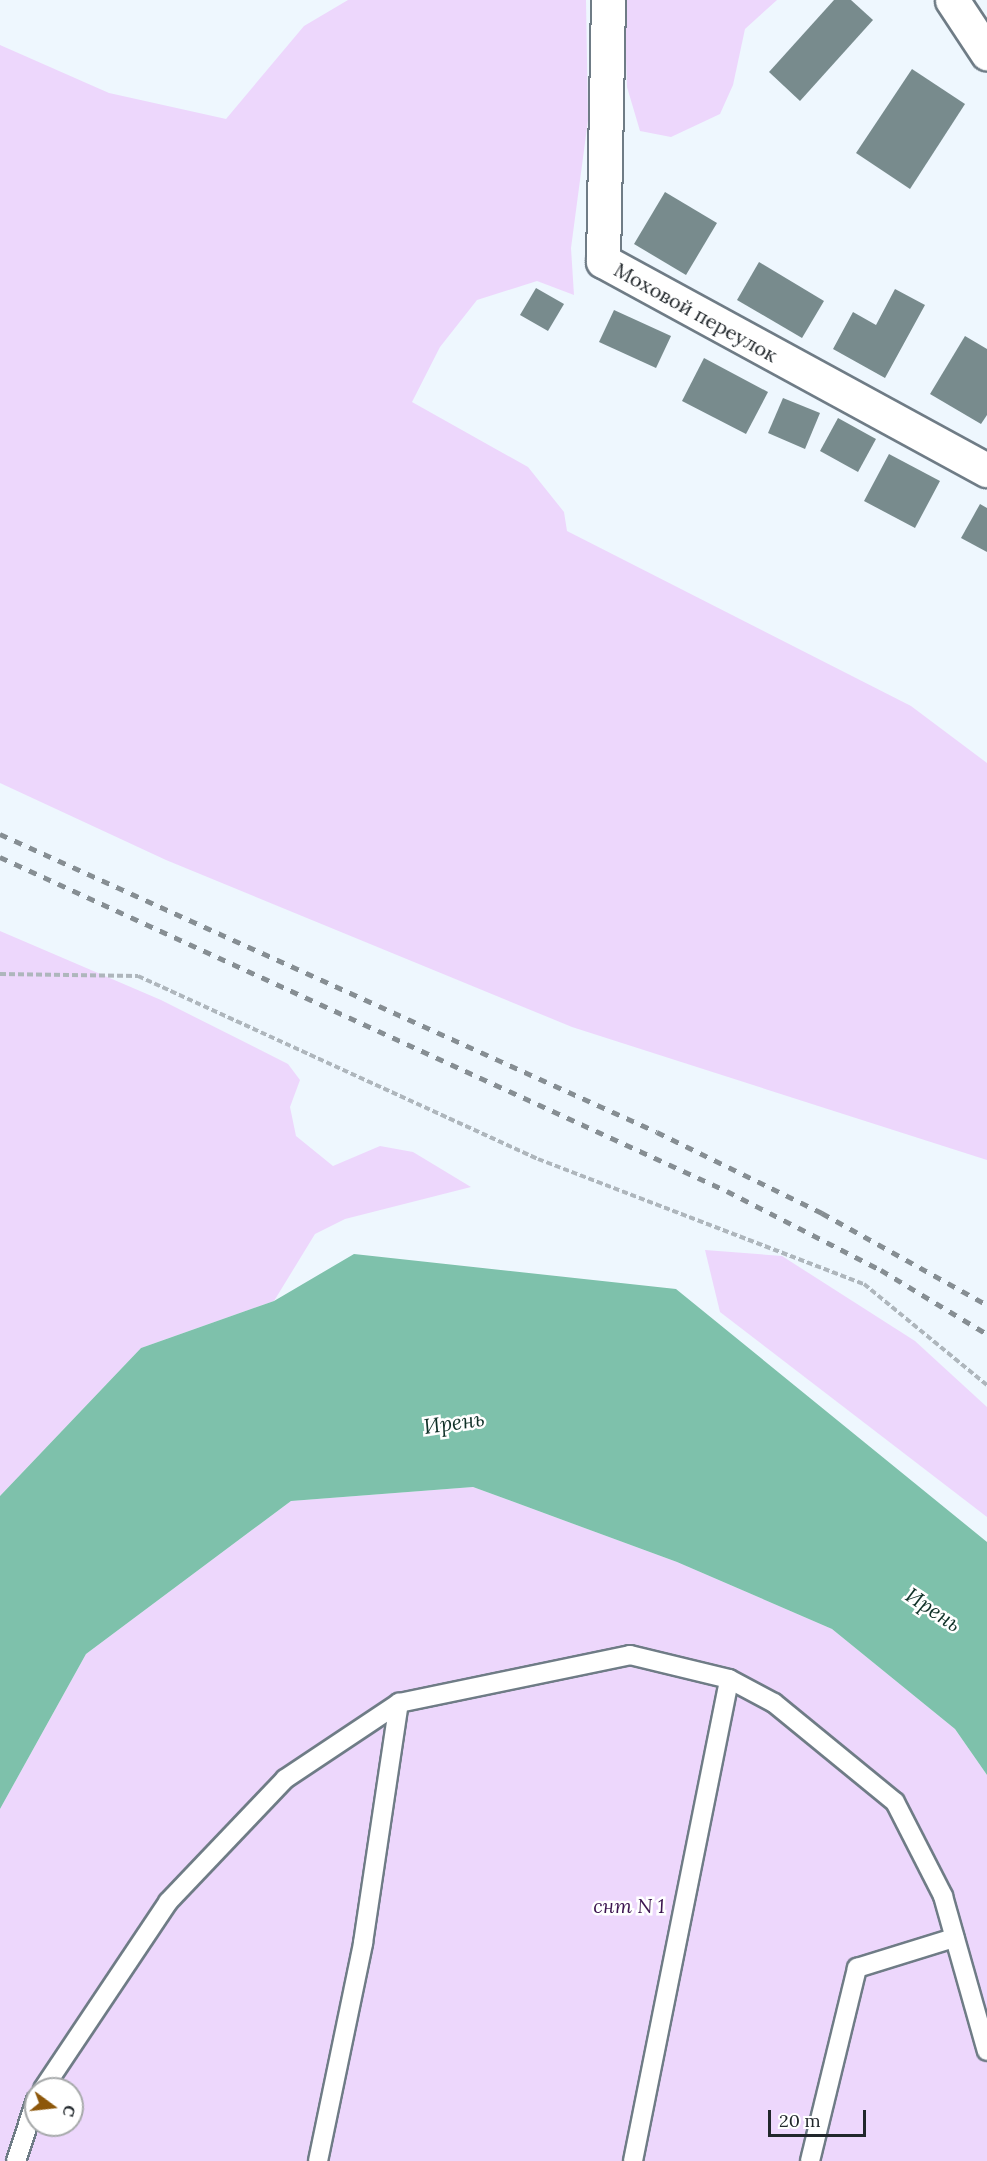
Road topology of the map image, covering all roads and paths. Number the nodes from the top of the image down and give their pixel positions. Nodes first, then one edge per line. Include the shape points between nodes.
1 (608, 0) edge
2 (952, 0) edge
3 (987, 53) edge
4 (987, 470) edge
5 (0, 974) edge
6 (987, 1385) edge
7 (729, 1679) junction
8 (399, 1703) junction
9 (954, 1938) junction
10 (987, 2051) edge
11 (51, 2077) edge
12 (24, 2137) edge
13 (16, 2161) edge
14 (318, 2161) edge
15 (633, 2161) edge
16 (810, 2161) edge

1 - 4 street, Моховой переулок via 603,261
2 - 3 street
5 - 6 path via 138,976 537,1158 864,1284
7 - 8 lane via 630,1655
7 - 9 lane via 774,1704 896,1802 942,1896
7 - 15 lane
8 - 11 lane via 285,1779 168,1902
8 - 14 lane via 363,1943
9 - 10 lane
9 - 16 lane via 857,1968
12 - 13 lane

